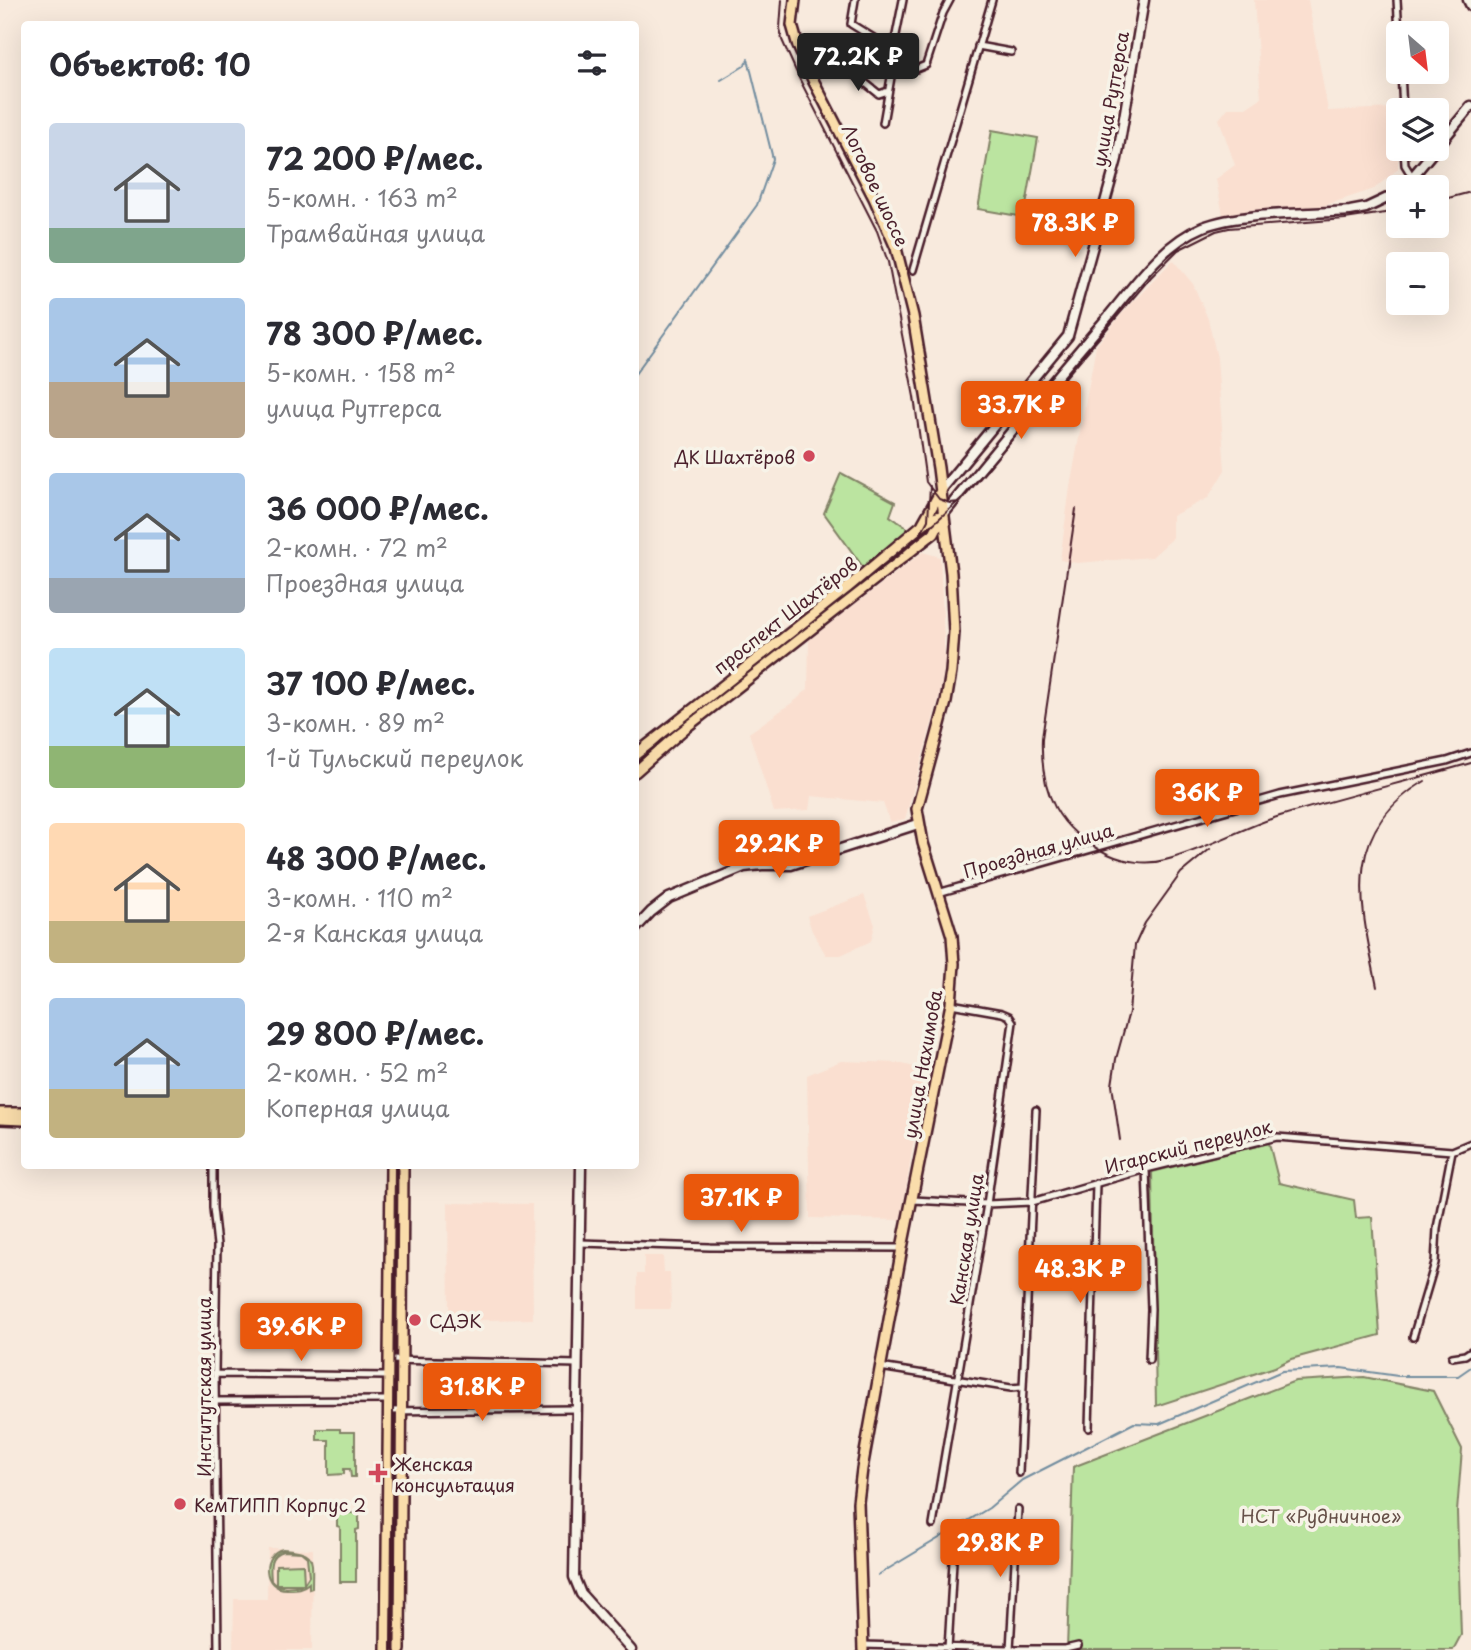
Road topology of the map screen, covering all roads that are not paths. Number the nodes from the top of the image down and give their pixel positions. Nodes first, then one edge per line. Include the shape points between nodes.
1 (792, 0) edge
2 (855, 0) edge
3 (903, 0) edge
4 (950, 0) edge
5 (992, 0) edge
6 (1144, 0) edge
7 (1397, 0) edge
8 (1468, 0) edge
9 (1471, 6) edge
10 (1398, 21) edge
11 (978, 46) junction
12 (893, 50) junction
13 (1010, 52) dead end
14 (833, 57) dead end
15 (893, 66) junction
16 (888, 91) junction
17 (1471, 106) edge
18 (883, 124) dead end
19 (1415, 175) edge
20 (1386, 199) edge
21 (913, 270) dead end
22 (1063, 344) junction
23 (1079, 351) junction
24 (940, 492) junction
25 (943, 514) junction
26 (923, 524) junction
27 (639, 752) edge
28 (1471, 753) edge
29 (639, 768) edge
30 (918, 824) junction
31 (938, 893) junction
32 (639, 925) edge
33 (951, 1004) junction
34 (1036, 1110) dead end
35 (0, 1113) edge
36 (21, 1114) edge
37 (0, 1119) edge
38 (21, 1120) edge
39 (1471, 1143) edge
40 (1452, 1151) junction
41 (213, 1169) edge
42 (391, 1169) edge
43 (403, 1169) edge
44 (581, 1169) edge
45 (1146, 1169) junction
46 (1096, 1183) junction
47 (913, 1200) junction
48 (1032, 1202) junction
49 (987, 1204) junction
50 (579, 1243) junction
51 (902, 1248) junction
52 (1413, 1337) dead end
53 (1471, 1351) edge
54 (1452, 1357) dead end
55 (387, 1360) junction
56 (401, 1360) junction
57 (1149, 1360) dead end
58 (578, 1364) junction
59 (880, 1367) junction
60 (215, 1374) junction
61 (387, 1376) junction
62 (958, 1379) junction
63 (1022, 1387) junction
64 (216, 1401) junction
65 (387, 1406) junction
66 (577, 1409) junction
67 (401, 1411) junction
68 (1089, 1428) dead end
69 (1019, 1473) dead end
70 (1018, 1509) dead end
71 (933, 1525) dead end
72 (954, 1544) dead end
73 (1078, 1646) dead end
74 (863, 1648) edge
75 (948, 1648) edge
76 (1065, 1648) edge
77 (1010, 1649) edge
78 (218, 1650) edge
79 (386, 1650) edge
80 (400, 1650) edge
81 (631, 1650) edge

1 - 24 main road, Логовое шоссе via 787,26 794,49 894,259
2 - 12 street via 851,24
3 - 12 street
4 - 15 street via 926,65 916,69
5 - 11 street
6 - 22 main road, улица Рутгерса via 1117,159
7 - 10 street
8 - 9 main road
11 - 13 street
11 - 21 street
12 - 15 street
14 - 16 street via 879,94
15 - 16 street
16 - 18 street
17 - 19 main road
20 - 23 main road via 1350,211 1228,219 1186,235 1166,251
22 - 23 main road
22 - 24 main road, улица Рутгерса
23 - 25 main road
24 - 25 main road, улица Нахимова
24 - 26 main road, проспект Шахтёров
25 - 26 main road
25 - 29 main road, проспект Шахтёров via 934,533
25 - 30 main road, улица Нахимова via 954,607 953,652 946,702 917,809
26 - 27 main road, проспект Шахтёров
28 - 31 street, Проездная улица via 1280,795
30 - 31 main road, улица Нахимова
30 - 32 main road via 791,865 744,867 669,898
31 - 33 main road, улица Нахимова via 953,948
33 - 47 main road, улица Нахимова
33 - 49 street, Канская улица via 1002,1013 1013,1022
34 - 48 street
35 - 36 main road
37 - 38 main road
39 - 40 street, Игарский переулок
40 - 45 street, Игарский переулок via 1277,1137
40 - 52 street via 1435,1263
41 - 60 street, Институтская улица
42 - 55 main road
43 - 56 main road
44 - 50 main road
45 - 46 street, Игарский переулок
45 - 57 street
46 - 48 street, Игарский переулок
46 - 68 street
47 - 49 street, Игарский переулок
47 - 51 main road, улица Нахимова
48 - 49 street, Игарский переулок
48 - 63 street
49 - 62 street, Канская улица
50 - 51 street
50 - 58 main road
51 - 59 main road, улица Нахимова
53 - 54 street
55 - 56 street
55 - 61 main road
56 - 58 street
56 - 67 main road
58 - 66 main road
59 - 62 street
59 - 74 main road, улица Нахимова via 858,1502
60 - 61 street
60 - 64 street, Институтская улица
61 - 65 main road
62 - 63 street
62 - 71 street, Канская улица
63 - 69 street
64 - 65 street
64 - 78 street, Институтская улица
65 - 67 street
65 - 79 main road
66 - 67 street
66 - 81 main road via 574,1577 581,1594
67 - 80 main road
70 - 77 street
72 - 75 street
73 - 76 street
74 - 75 street
75 - 77 street
76 - 77 street

